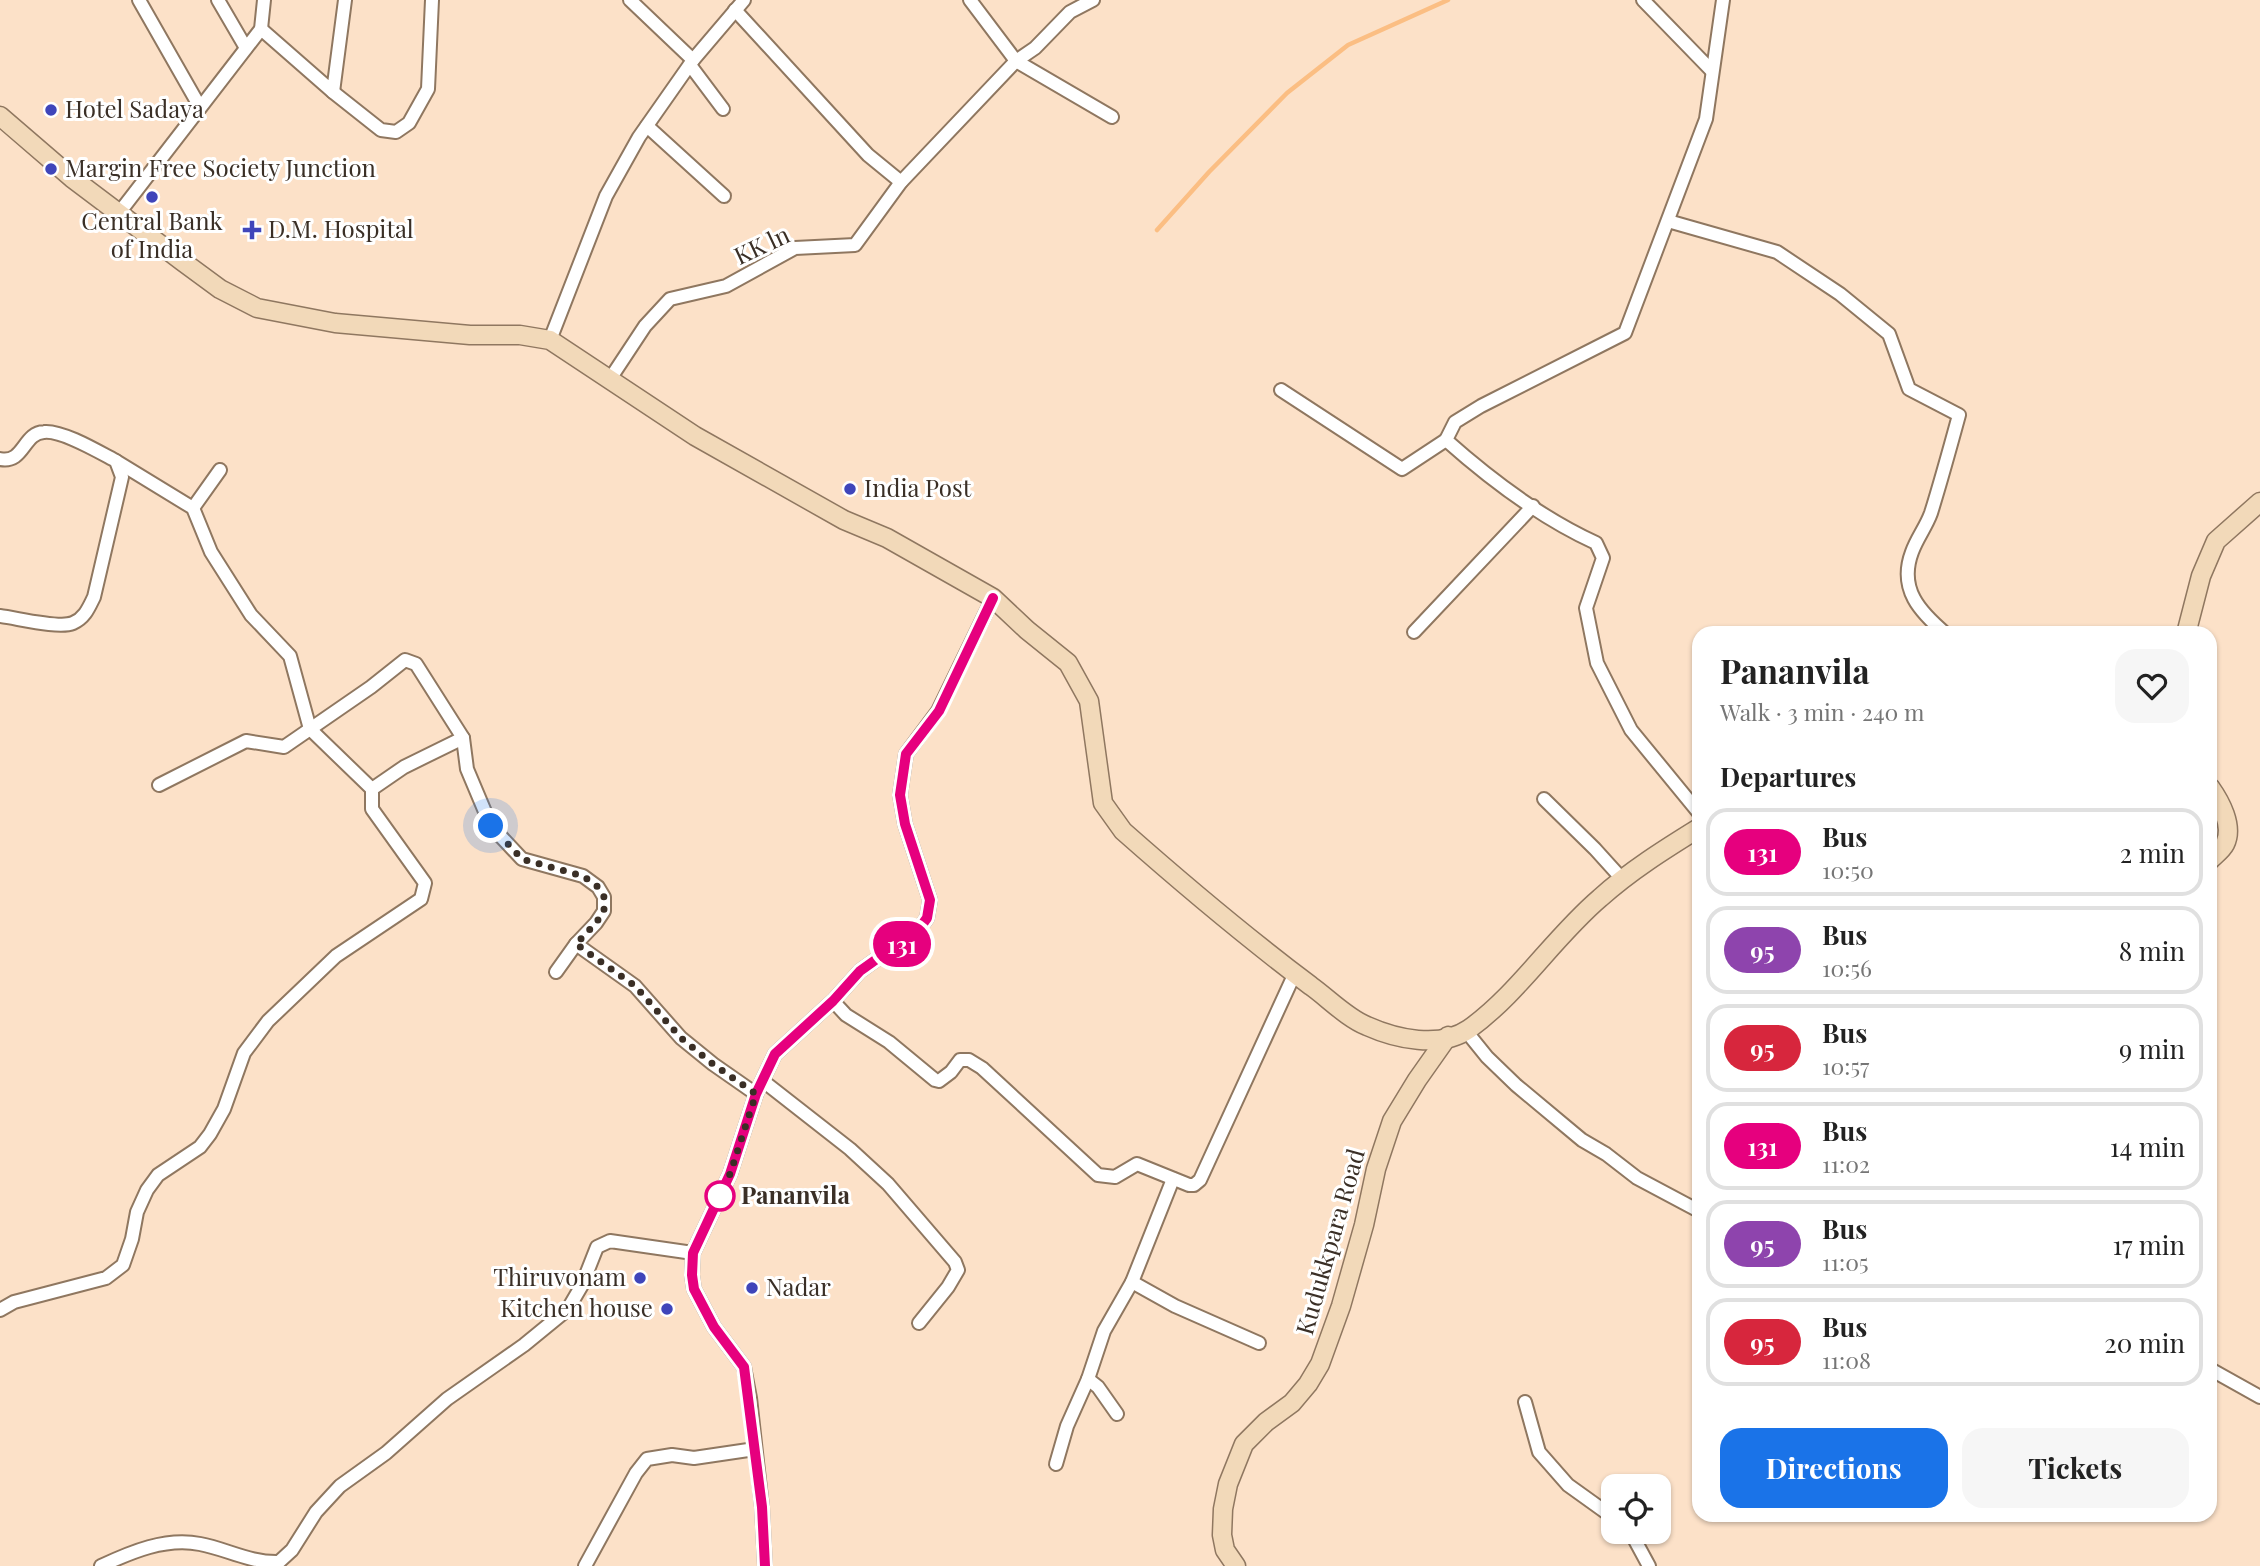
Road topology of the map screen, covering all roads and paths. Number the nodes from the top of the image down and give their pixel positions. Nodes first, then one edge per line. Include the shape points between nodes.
1 (139, 0) edge
2 (218, 0) edge
3 (264, 0) edge
4 (345, 0) edge
5 (432, 0) edge
6 (629, 0) edge
7 (970, 0) edge
8 (1093, 0) edge
9 (1643, 0) edge
10 (1723, 0) edge
11 (740, 5) edge
12 (261, 29) junction
13 (246, 48) junction
14 (1016, 61) junction
15 (692, 63) junction
16 (1712, 71) junction
17 (333, 92) junction
18 (201, 107) junction
19 (723, 109) dead end
20 (1112, 117) dead end
21 (2, 123) edge
22 (647, 126) junction
23 (901, 183) junction
24 (724, 197) dead end
25 (119, 213) junction
26 (1668, 221) junction
27 (550, 340) junction
28 (610, 379) junction
29 (1282, 390) dead end
30 (1446, 440) junction
31 (0, 459) edge
32 (116, 461) junction
33 (220, 470) dead end
34 (2260, 502) edge
35 (1533, 506) junction
36 (193, 508) junction
37 (993, 598) junction
38 (0, 616) edge
39 (1936, 626) edge
40 (2188, 626) edge
41 (1414, 632) dead end
42 (310, 729) junction
43 (463, 737) junction
44 (159, 785) dead end
45 (372, 789) junction
46 (1544, 799) dead end
47 (2217, 801) edge
48 (1692, 804) edge
49 (1692, 832) edge
50 (2217, 853) edge
51 (1623, 880) junction
52 (576, 944) junction
53 (556, 972) dead end
54 (1295, 973) junction
55 (833, 1001) junction
56 (1457, 1034) junction
57 (763, 1081) junction
58 (756, 1094) junction
59 (1173, 1179) junction
60 (1692, 1206) edge
61 (693, 1253) junction
62 (1132, 1282) junction
63 (0, 1310) edge
64 (919, 1323) dead end
65 (1259, 1343) dead end
66 (2217, 1373) edge
67 (1088, 1379) junction
68 (2260, 1397) edge
69 (1525, 1402) dead end
70 (1117, 1414) dead end
71 (755, 1449) junction
72 (1056, 1464) dead end
73 (1601, 1509) edge
74 (1637, 1544) edge
75 (101, 1566) edge
76 (585, 1566) edge
77 (765, 1566) edge
78 (1236, 1566) edge
79 (1649, 1566) edge

1 - 18 street
2 - 13 street
3 - 12 street
4 - 17 street
5 - 17 street via 428,89 409,123 396,132 381,130
6 - 15 street
7 - 14 street
8 - 14 street, KK ln via 1070,12
9 - 16 street
10 - 16 street
11 - 15 street
11 - 23 street via 868,155
12 - 13 street
12 - 17 street
13 - 18 street
14 - 20 street
14 - 23 street, KK ln
15 - 19 street
15 - 22 street
16 - 26 street via 1706,119
18 - 25 street
21 - 25 main road
22 - 24 street
22 - 27 street via 606,195
23 - 28 street, KK ln via 855,245 794,248 726,286 670,299 645,326
25 - 27 main road via 220,289 257,308 335,323
26 - 30 street via 1625,333 1481,406 1455,422
26 - 39 street via 1777,252 1830,287 1889,334 1909,389 1959,415 1930,517 1911,553 1908,577 1912,597
27 - 28 main road
28 - 37 main road via 695,436
29 - 30 street via 1402,469
30 - 35 street via 1485,475
31 - 32 street via 13,458 30,438 47,432
32 - 36 street
32 - 38 street via 122,477 115,513 94,597 85,615 72,624
33 - 36 street
34 - 40 main road via 2216,541
35 - 41 street
35 - 48 street via 1596,543 1602,558 1586,608 1597,663 1631,730
36 - 42 street via 211,552 251,615 290,656
37 - 54 main road via 1068,663 1089,701 1102,803 1123,831
37 - 55 street via 939,711 906,754 900,795 930,900 927,918 897,948 860,971
42 - 43 street via 405,660 416,664
42 - 44 street via 284,747 246,741
42 - 45 street
43 - 45 street
43 - 52 street via 467,769 491,826 522,859 583,876 604,897 604,911
45 - 63 street via 372,809 425,883 421,899 336,956 268,1021 244,1053 210,1134 200,1147 158,1175 147,1190 123,1265 106,1278 14,1302
46 - 51 street
47 - 50 main road via 2229,832
49 - 51 main road, Kudukkpara Road
51 - 56 main road, Kudukkpara Road via 1599,898 1513,989
52 - 53 street
52 - 58 street via 635,986 681,1038
54 - 56 main road via 1364,1025 1422,1040
54 - 59 street via 1200,1180 1189,1185
55 - 57 street via 775,1054
55 - 59 street via 935,1080 944,1079 960,1060 973,1062 1098,1175 1115,1177 1137,1164
56 - 60 street via 1582,1140 1637,1178
56 - 78 main road, Kudukkpara Road via 1417,1080 1392,1121 1341,1306 1320,1364 1292,1403 1244,1444 1223,1509 1225,1550
57 - 58 street
57 - 64 street via 888,1184 956,1262 958,1270 948,1287
58 - 61 street via 730,1174
59 - 62 street
61 - 71 street via 694,1289 714,1327 744,1367
61 - 75 street via 610,1241 597,1247 568,1309 340,1486 279,1562 173,1542 130,1552
62 - 65 street
62 - 67 street via 1104,1331
66 - 68 street
67 - 70 street
67 - 72 street
69 - 73 street via 1539,1452 1568,1485
71 - 76 street via 647,1459
71 - 77 street
74 - 79 street

